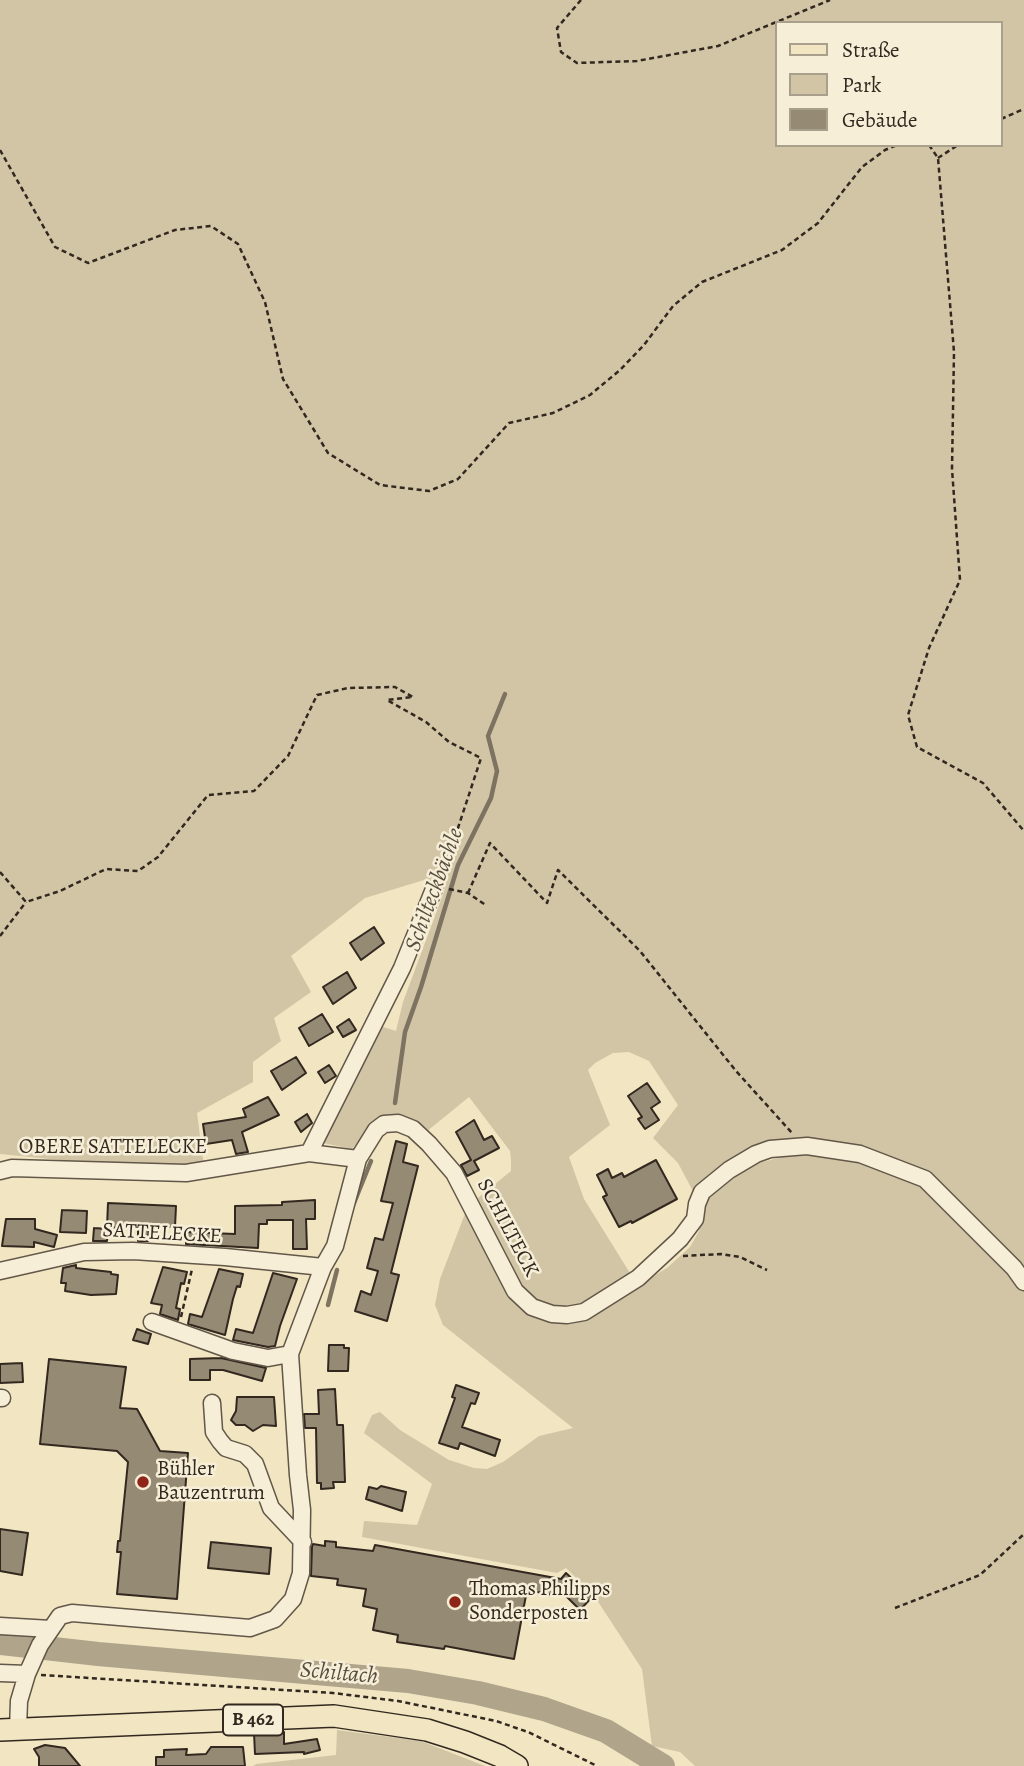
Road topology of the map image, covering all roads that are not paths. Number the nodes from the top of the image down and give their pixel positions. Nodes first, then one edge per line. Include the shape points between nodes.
1 (441, 889) road end
2 (309, 1153) junction
3 (358, 1159) junction
4 (6, 1170) edge
5 (324, 1267) junction
6 (0, 1271) edge
7 (1024, 1282) edge
8 (152, 1322) dead end
9 (290, 1354) junction
10 (212, 1403) dead end
11 (303, 1542) junction
12 (0, 1626) edge
13 (51, 1629) junction
14 (30, 1668) junction
15 (0, 1673) edge
16 (9, 1730) edge
17 (509, 1761) edge

1 - 2 street
2 - 3 street, OBERE SATTELECKE
2 - 4 street, OBERE SATTELECKE via 186,1173
3 - 5 street via 342,1226
3 - 7 street, SCHILTECK via 384,1124 413,1129 454,1173 515,1291 532,1307 552,1314 584,1312 638,1278 695,1219 702,1192 729,1170 770,1149 802,1147 860,1154 925,1179
5 - 6 street, SATTELECKE via 133,1251 84,1252
5 - 9 street
8 - 9 street via 233,1351 268,1358
9 - 11 street
10 - 11 street via 214,1432 226,1448 245,1454 255,1464 271,1508
11 - 13 street via 293,1599 265,1624 250,1628 72,1613 60,1616
12 - 13 street
13 - 14 street
14 - 15 street
14 - 16 street
16 - 17 main road, B 462 via 334,1716 427,1730

